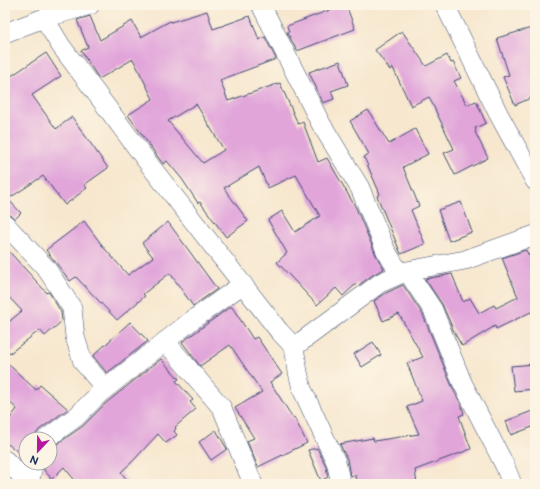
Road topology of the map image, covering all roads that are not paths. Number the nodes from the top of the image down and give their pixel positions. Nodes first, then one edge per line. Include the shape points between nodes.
1 (90, 5) edge
2 (261, 5) edge
3 (445, 5) edge
4 (44, 18) junction
5 (5, 33) edge
6 (535, 181) edge
7 (5, 224) edge
8 (535, 235) edge
9 (403, 272) junction
10 (243, 284) junction
11 (165, 341) junction
12 (294, 347) junction
13 (100, 393) junction
14 (57, 431) edge
15 (5, 460) edge
16 (32, 471) edge
17 (30, 483) edge
18 (253, 484) edge
19 (341, 484) edge
20 (512, 484) edge

1 - 4 street
2 - 9 street via 320,122 360,188 386,251
3 - 6 street
4 - 5 street
4 - 10 street via 61,46
7 - 13 street via 46,268 72,308 75,337 83,362 100,382
8 - 9 street via 465,260
9 - 12 street via 380,283
9 - 20 street via 433,310 462,382
10 - 11 street
10 - 12 street via 278,331
11 - 13 street
11 - 18 street via 222,408
12 - 19 street via 302,389 336,462
13 - 14 street via 76,417
15 - 17 street
16 - 17 street

